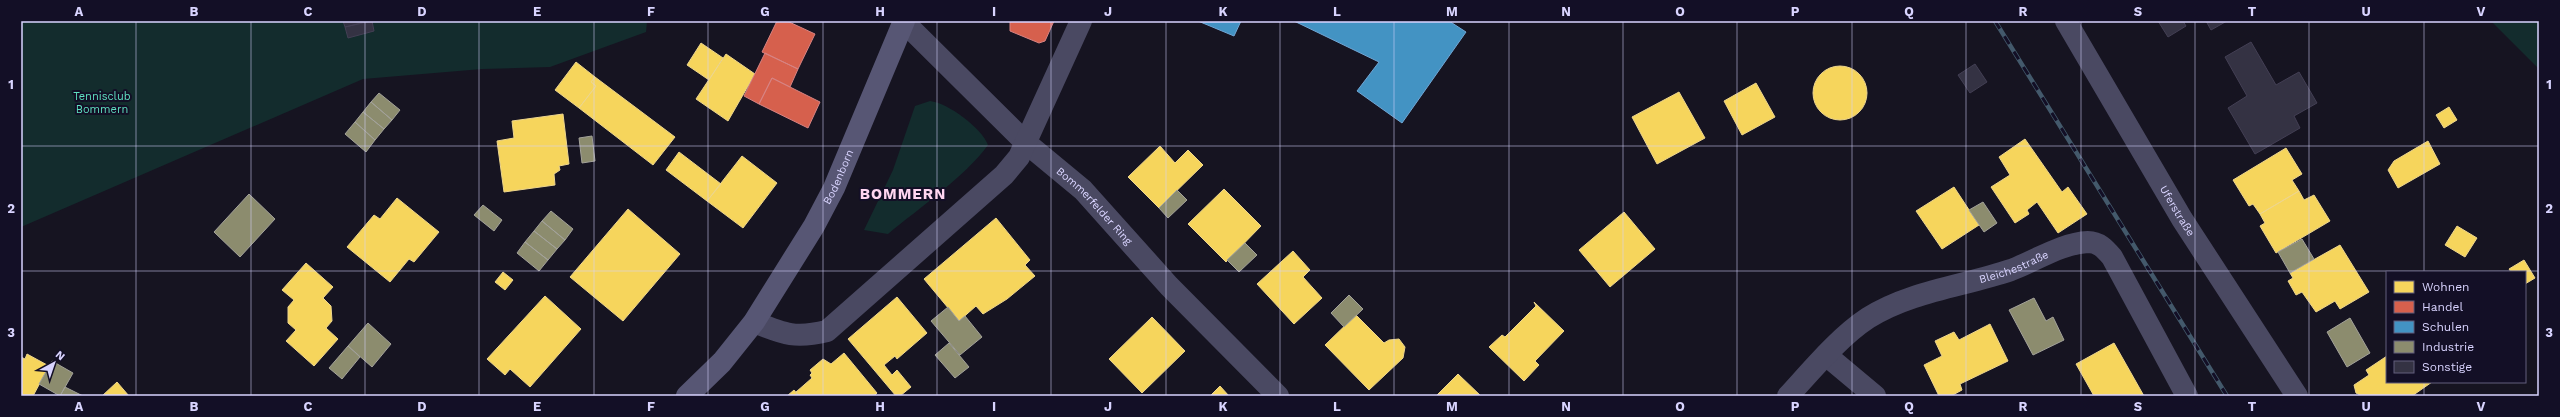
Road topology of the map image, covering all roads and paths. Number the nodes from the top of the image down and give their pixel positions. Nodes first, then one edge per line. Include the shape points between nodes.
1 (1080, 21) edge
2 (2066, 21) edge
3 (904, 22) edge
4 (1025, 142) junction
5 (754, 322) junction
6 (1826, 355) junction
7 (687, 396) edge
8 (1278, 396) edge
9 (1788, 396) edge
10 (1874, 396) edge
11 (2187, 396) edge
12 (2297, 396) edge

1 - 4 street
2 - 12 street, Uferstraße via 2182,219
3 - 4 street, Bommerfelder Ring
3 - 5 main road, Bodenborn via 834,188 802,247
4 - 5 street via 1018,157 1004,175 827,331 804,337 782,334
4 - 8 street, Bommerfelder Ring via 1083,190 1169,286
5 - 7 main road, Bodenborn via 722,362
6 - 9 street, Bleichestraße
6 - 10 street
6 - 11 street, Bleichestraße via 1867,319 1900,301 2010,270 2074,244 2089,242 2100,244 2112,257

